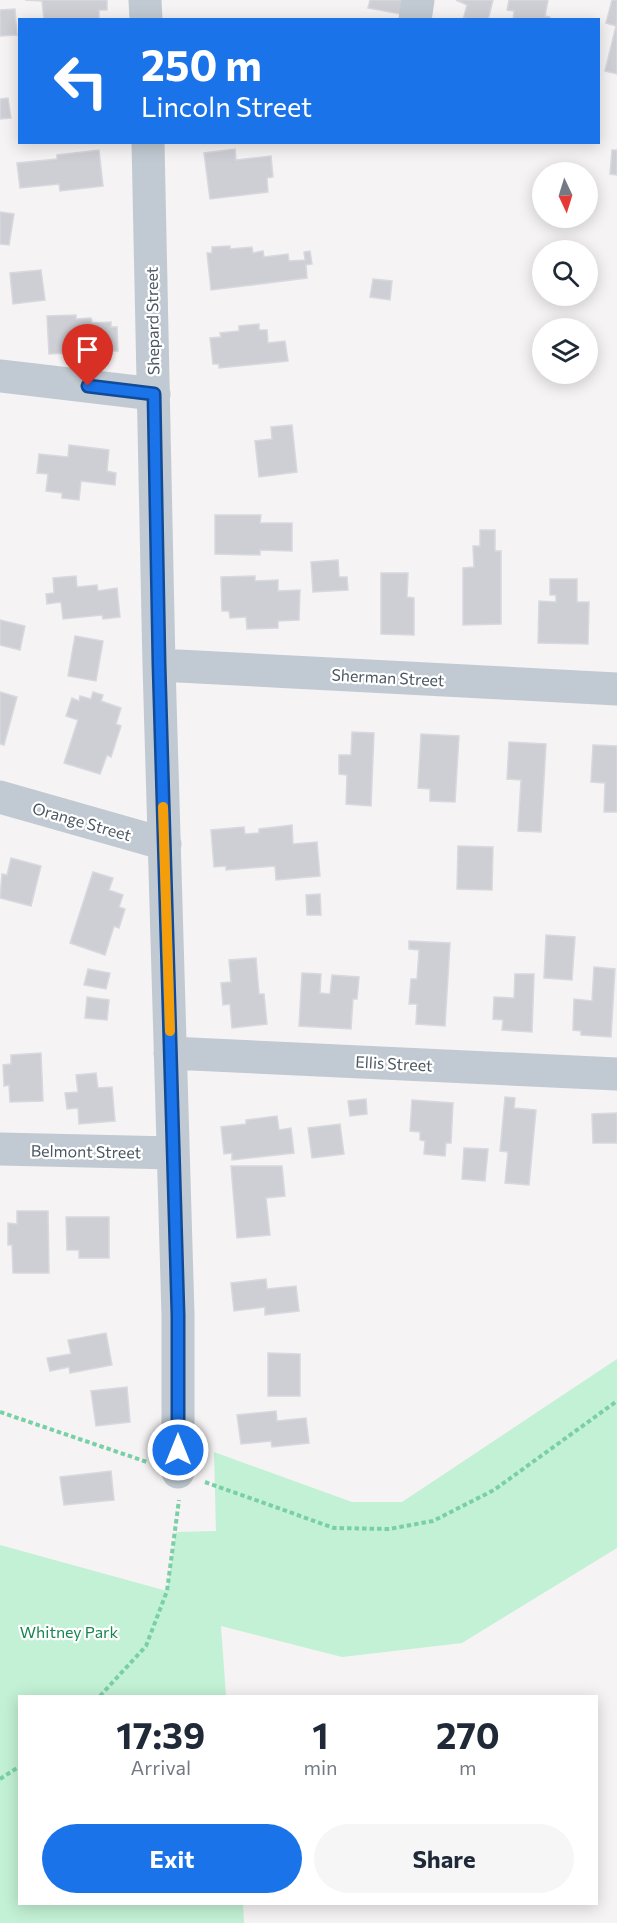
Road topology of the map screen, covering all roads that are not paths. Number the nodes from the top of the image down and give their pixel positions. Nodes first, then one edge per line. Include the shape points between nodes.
1 (145, 0) edge
2 (418, 0) edge
3 (146, 18) edge
4 (414, 18) edge
5 (148, 144) edge
6 (0, 376) edge
7 (154, 394) junction
8 (159, 664) junction
9 (617, 689) edge
10 (0, 797) edge
11 (165, 844) junction
12 (170, 1053) junction
13 (617, 1074) edge
14 (0, 1149) edge
15 (173, 1153) junction
16 (178, 1472) road end

1 - 3 street
2 - 4 street
5 - 7 street, Shepard Street
6 - 7 street
7 - 8 street, Shepard Street
8 - 9 street, Sherman Street
8 - 11 street, Shepard Street
10 - 11 street, Orange Street
11 - 12 street, Shepard Street
12 - 13 street, Ellis Street
12 - 15 street, Shepard Street
14 - 15 street, Belmont Street
15 - 16 street, Shepard Street

